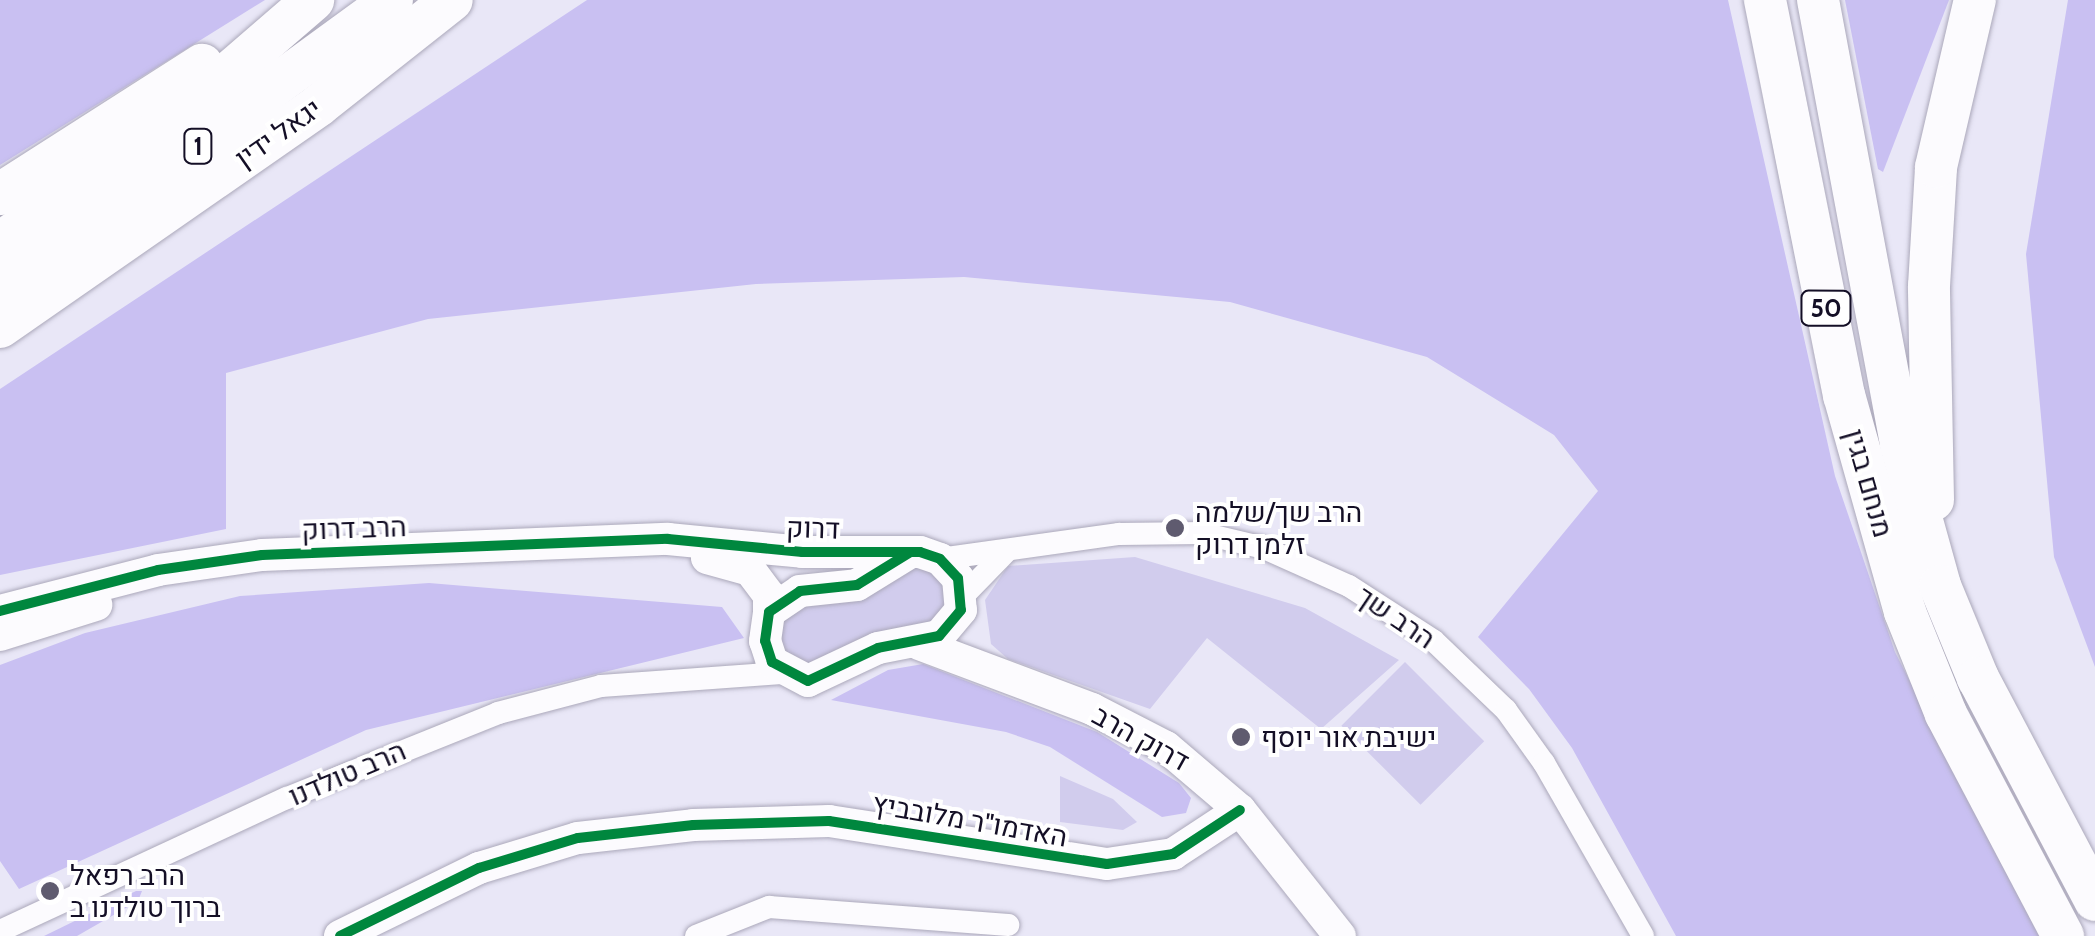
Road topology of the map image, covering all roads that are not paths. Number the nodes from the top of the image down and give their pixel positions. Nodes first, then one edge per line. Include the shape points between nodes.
1 (298, 0) edge
2 (313, 0) edge
3 (392, 0) edge
4 (452, 0) edge
5 (480, 0) edge
6 (1765, 0) edge
7 (1818, 0) edge
8 (1975, 0) edge
9 (319, 104) junction
10 (0, 194) edge
11 (0, 243) edge
12 (0, 286) edge
13 (0, 327) edge
14 (715, 539) joint
15 (1007, 550) junction
16 (925, 556) junction
17 (1940, 586) junction
18 (962, 603) junction
19 (0, 611) edge
20 (767, 622) junction
21 (0, 635) edge
22 (919, 644) junction
23 (992, 670) junction
24 (782, 673) junction
25 (712, 679) junction
26 (1240, 810) junction
27 (2095, 900) edge
28 (1008, 925) dead end
29 (0, 931) edge
30 (340, 936) edge
31 (696, 936) edge
32 (1340, 936) edge
33 (1642, 936) edge
34 (2063, 936) edge

1 - 10 highway
2 - 11 highway via 180,114
3 - 12 highway, יגאל ידין / 1
4 - 9 highway, יגאל ידין / 1
5 - 9 highway
6 - 34 highway, מנחם בגין / 50 via 1844,395 1905,612 1946,714
7 - 17 highway, מנחם בגין / 50 via 1901,445
8 - 17 highway via 1936,167 1929,286
9 - 13 highway, יגאל ידין / 1
14 - 16 street, דרוק via 791,551
14 - 19 street, הרב דרוק via 275,554 158,570
15 - 16 street, הרב שך
15 - 18 street
15 - 33 street, הרב שך via 1118,534 1201,533 1264,548 1378,602 1459,662 1517,724
16 - 18 street
16 - 20 street via 856,585 789,595
17 - 27 highway, מנחם בגין / 50 via 1978,678
18 - 22 street via 949,629
18 - 23 street via 970,644
20 - 21 street, הרב דרוק via 764,586 740,564 662,559 236,578 112,600
20 - 24 street, הרב דרוק via 768,652
20 - 25 street
22 - 23 street
22 - 24 street via 862,654 822,679
23 - 26 street, דרוק הרב via 1166,747
24 - 25 street, הרב טולדנו
25 - 29 street, הרב טולדנו via 601,686 463,725
26 - 30 street, האדמו"ר מלובביץ via 1173,854 1107,864 829,821 578,838 478,868
26 - 32 street, דרוק הרב
28 - 31 street via 768,907

